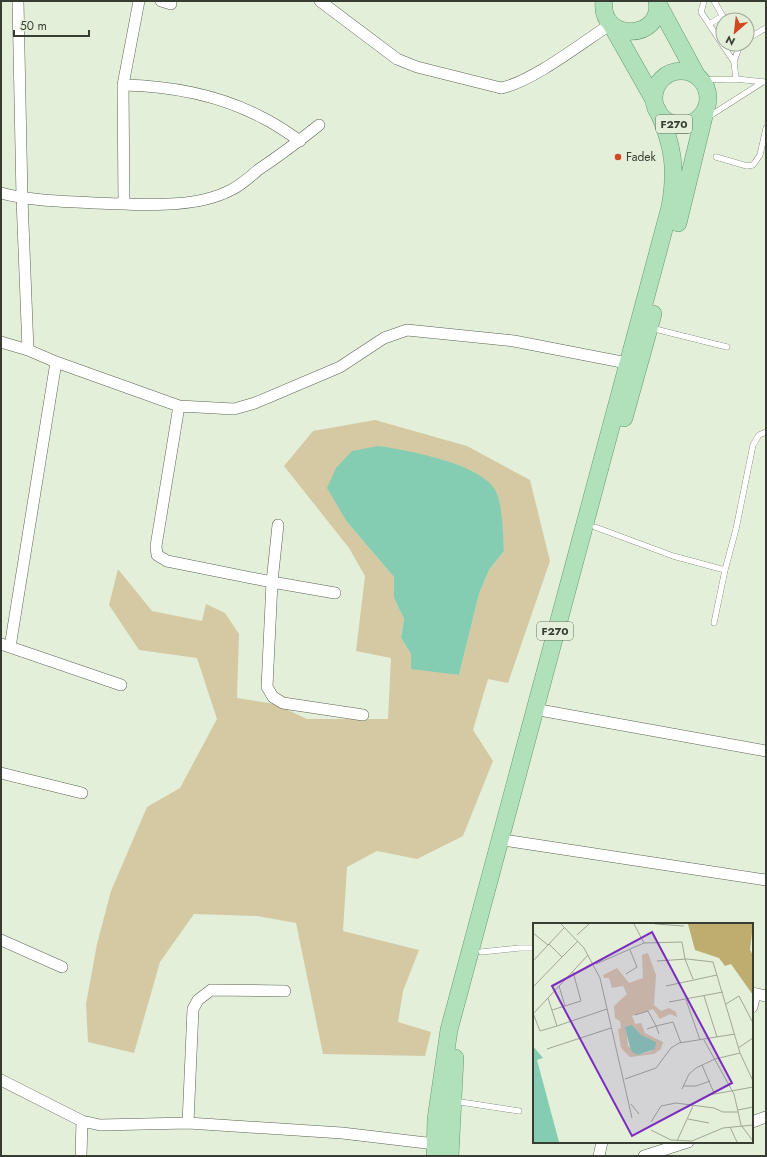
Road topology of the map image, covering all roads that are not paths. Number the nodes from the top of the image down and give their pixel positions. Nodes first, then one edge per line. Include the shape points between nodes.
1 (18, 1) edge
2 (139, 1) edge
3 (320, 1) edge
4 (604, 1) edge
5 (704, 1) edge
6 (714, 1) edge
7 (657, 2) edge
8 (720, 12) edge
9 (715, 22) edge
10 (611, 24) junction
11 (709, 24) junction
12 (766, 28) edge
13 (755, 34) edge
14 (737, 52) edge
15 (734, 62) junction
16 (699, 78) junction
17 (736, 78) junction
18 (765, 83) edge
19 (124, 86) junction
20 (655, 104) junction
21 (705, 115) junction
22 (319, 125) dead end
23 (766, 128) edge
24 (300, 141) junction
25 (716, 157) dead end
26 (1, 193) edge
27 (22, 198) junction
28 (124, 204) junction
29 (649, 327) junction
30 (1, 342) edge
31 (727, 348) dead end
32 (28, 350) junction
33 (56, 362) junction
34 (627, 363) junction
35 (179, 406) junction
36 (766, 432) edge
37 (278, 525) dead end
38 (595, 527) junction
39 (725, 570) junction
40 (272, 582) junction
41 (335, 593) dead end
42 (714, 623) dead end
43 (5, 646) edge
44 (121, 685) dead end
45 (545, 711) junction
46 (363, 715) dead end
47 (766, 751) edge
48 (1, 773) edge
49 (82, 793) dead end
50 (510, 841) junction
51 (766, 880) edge
52 (1, 940) edge
53 (533, 948) edge
54 (481, 952) junction
55 (62, 967) dead end
56 (285, 991) dead end
57 (753, 994) edge
58 (766, 996) edge
59 (1, 1080) edge
60 (452, 1101) junction
61 (520, 1111) dead end
62 (766, 1117) edge
63 (82, 1121) junction
64 (753, 1122) edge
65 (188, 1124) junction
66 (602, 1143) edge
67 (685, 1143) edge
68 (435, 1150) edge
69 (81, 1156) edge
70 (450, 1156) edge
71 (599, 1156) edge
72 (644, 1156) edge

1 - 27 street
2 - 19 street
3 - 10 street via 397,59 501,88 513,86 536,73
4 - 10 main road, F270 via 604,10
5 - 11 lane via 701,12
6 - 8 lane
7 - 10 main road, F270 via 654,20 641,30 625,32
7 - 16 main road, F270
9 - 11 lane
10 - 20 main road, F270
11 - 15 lane
12 - 13 lane
14 - 15 lane
15 - 17 lane
16 - 17 lane
16 - 20 main road, F270 via 680,71 664,77 658,83
16 - 21 main road, F270 via 707,89 709,99
17 - 18 lane
18 - 21 lane
19 - 24 street via 157,86 225,101 264,118
19 - 28 street
20 - 21 main road, F270 via 663,118 671,123 692,123
20 - 34 main road, F270 via 672,149 674,184
21 - 29 main road, F270
22 - 24 street
23 - 25 lane via 760,155 753,165 747,166
24 - 28 street via 231,190 204,199 170,204
26 - 27 street
27 - 28 street
27 - 32 street
29 - 31 lane
29 - 38 main road, F270
30 - 32 street
32 - 33 street
33 - 35 street
33 - 43 street
34 - 35 street via 514,341 407,330 384,338 340,367 255,403 234,409
34 - 68 main road, F270 via 448,1030 436,1119
35 - 40 street via 156,546 157,555 167,561
36 - 39 lane via 759,435 753,445
37 - 40 street
38 - 39 lane via 673,556
38 - 45 main road, F270
39 - 42 lane
40 - 41 street
40 - 46 street via 267,687 273,697 283,703
43 - 44 street
45 - 47 street
45 - 50 main road, F270
48 - 49 street
50 - 51 street
50 - 54 main road, F270
52 - 55 street
53 - 54 lane
54 - 60 main road, F270 via 455,1051
56 - 65 street via 211,990 198,1000 194,1009
57 - 58 street
59 - 63 street
60 - 61 lane
60 - 70 main road, F270
62 - 64 street
63 - 65 street via 100,1125
63 - 69 street
65 - 68 street via 342,1133
66 - 71 street
67 - 72 street

